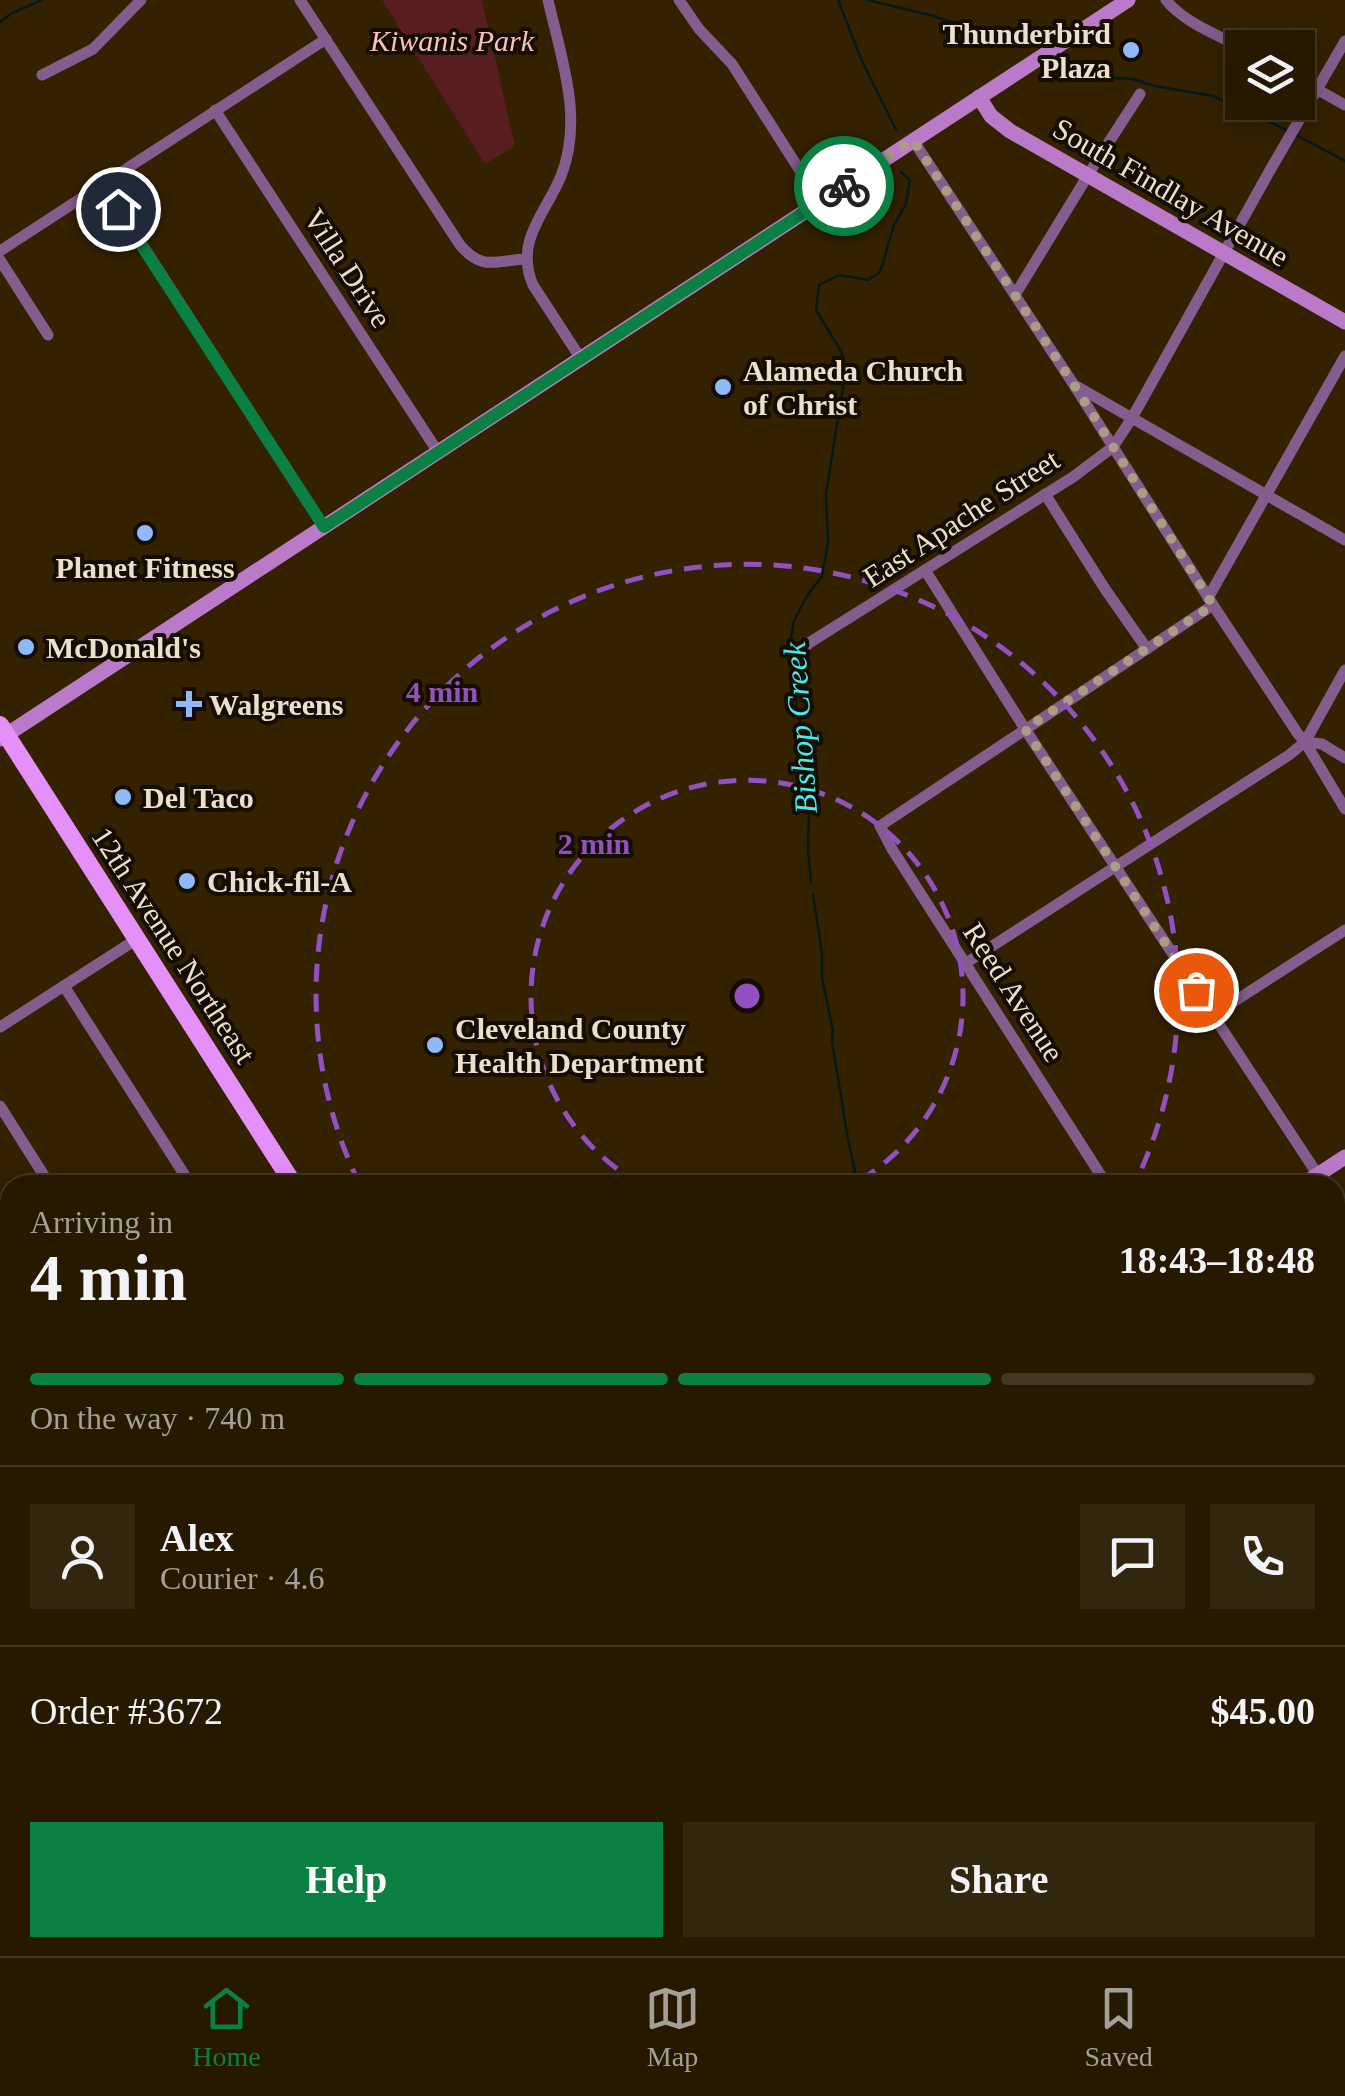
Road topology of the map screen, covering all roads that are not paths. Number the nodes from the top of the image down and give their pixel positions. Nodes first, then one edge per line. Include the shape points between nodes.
1 (141, 0) edge
2 (300, 0) edge
3 (548, 0) edge
4 (679, 0) edge
5 (1128, 0) edge
6 (1166, 0) edge
7 (326, 39) junction
8 (1225, 39) edge
9 (1345, 40) edge
10 (42, 75) dead end
11 (1317, 90) junction
12 (1140, 94) dead end
13 (979, 98) junction
14 (1345, 105) edge
15 (216, 110) junction
16 (913, 140) junction
17 (1088, 176) junction
18 (102, 184) junction
19 (820, 202) junction
20 (0, 251) edge
21 (1224, 254) junction
22 (528, 259) junction
23 (0, 260) edge
24 (1016, 295) junction
25 (1345, 322) edge
26 (48, 335) dead end
27 (1345, 356) edge
28 (581, 359) junction
29 (1074, 385) junction
30 (1132, 418) junction
31 (1113, 447) junction
32 (438, 452) junction
33 (1045, 494) junction
34 (1266, 495) junction
35 (324, 527) junction
36 (1345, 540) edge
37 (925, 570) junction
38 (1211, 601) junction
39 (1148, 649) junction
40 (798, 658) dead end
41 (1345, 670) edge
42 (1025, 729) junction
43 (2, 733) edge
44 (1305, 742) junction
45 (1345, 758) edge
46 (1345, 808) edge
47 (1115, 867) junction
48 (1341, 933) edge
49 (137, 939) junction
50 (1345, 949) edge
51 (966, 963) junction
52 (64, 986) junction
53 (1213, 1015) junction
54 (0, 1026) edge
55 (0, 1106) edge
56 (1345, 1158) edge
57 (44, 1175) edge
58 (185, 1175) edge
59 (288, 1175) edge
60 (1101, 1175) edge
61 (1318, 1175) joint

1 - 10 street via 92,49
2 - 7 street
3 - 22 street via 571,134 560,177 533,227
4 - 19 street via 732,64
5 - 13 main road
6 - 8 street
7 - 15 street
7 - 22 street via 470,256 480,262
9 - 11 street, East Apache Street
11 - 14 street
11 - 21 street, East Apache Street
12 - 17 street
13 - 16 main road
13 - 17 main road, South Findlay Avenue via 1010,130
15 - 18 street
15 - 32 street, Villa Drive
16 - 19 main road
16 - 24 street
17 - 21 main road, South Findlay Avenue
17 - 24 street
18 - 20 street
18 - 35 street
19 - 28 main road
21 - 25 main road, South Findlay Avenue
21 - 30 street, East Apache Street
22 - 28 street via 533,285
23 - 26 street
24 - 29 street
27 - 34 street
28 - 32 main road
29 - 30 street
29 - 31 street
30 - 31 street, East Apache Street
30 - 34 street
31 - 33 street, East Apache Street
31 - 38 street
32 - 35 main road
33 - 37 street, East Apache Street
33 - 39 street
34 - 36 street
34 - 38 street
35 - 43 main road
37 - 40 street, East Apache Street via 809,643
37 - 42 street
38 - 39 street
38 - 44 street
39 - 42 street
41 - 44 street
42 - 47 street
42 - 51 street, Reed Avenue via 880,826
43 - 49 main road, 12th Avenue Northeast
44 - 45 street
44 - 46 street
44 - 47 street
47 - 51 street
47 - 53 street
48 - 50 street
48 - 53 street
49 - 52 street
49 - 59 main road, 12th Avenue Northeast
51 - 60 street, Reed Avenue
52 - 54 street
52 - 58 street
53 - 61 street
55 - 57 street
56 - 61 main road

